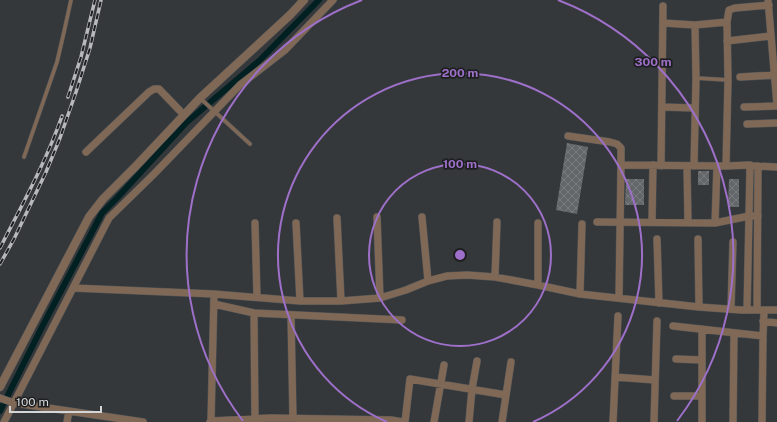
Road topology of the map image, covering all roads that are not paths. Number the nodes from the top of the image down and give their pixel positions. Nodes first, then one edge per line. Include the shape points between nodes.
1 (71, 0) edge
2 (304, 0) edge
3 (333, 0) edge
4 (768, 3) edge
5 (663, 6) dead end
6 (727, 22) junction
7 (663, 23) junction
8 (695, 25) junction
9 (771, 36) junction
10 (727, 41) junction
11 (775, 75) junction
12 (740, 77) dead end
13 (696, 78) junction
14 (728, 80) junction
15 (201, 99) junction
16 (777, 105) edge
17 (662, 107) junction
18 (744, 107) dead end
19 (695, 108) junction
20 (212, 109) junction
21 (184, 115) junction
22 (777, 123) edge
23 (747, 124) dead end
24 (568, 136) dead end
25 (250, 144) dead end
26 (86, 152) dead end
27 (24, 157) dead end
28 (621, 165) junction
29 (657, 165) junction
30 (750, 165) junction
31 (690, 166) junction
32 (717, 166) junction
33 (726, 166) junction
34 (758, 166) junction
35 (777, 167) edge
36 (749, 216) junction
37 (758, 216) junction
38 (377, 217) dead end
39 (422, 217) dead end
40 (337, 218) dead end
41 (497, 222) dead end
42 (598, 222) dead end
43 (620, 222) junction
44 (652, 222) junction
45 (255, 223) dead end
46 (296, 223) dead end
47 (538, 223) dead end
48 (688, 223) junction
49 (715, 223) junction
50 (582, 224) dead end
51 (657, 239) dead end
52 (698, 239) dead end
53 (733, 242) dead end
54 (495, 277) junction
55 (428, 281) junction
56 (538, 285) junction
57 (73, 288) junction
58 (580, 294) junction
59 (257, 297) junction
60 (380, 298) junction
61 (619, 298) junction
62 (214, 299) junction
63 (300, 301) junction
64 (341, 301) junction
65 (659, 303) junction
66 (699, 307) junction
67 (731, 309) junction
68 (747, 310) junction
69 (760, 310) junction
70 (777, 310) edge
71 (254, 313) junction
72 (291, 315) junction
73 (618, 316) dead end
74 (402, 320) dead end
75 (657, 320) dead end
76 (763, 321) junction
77 (777, 323) edge
78 (673, 326) dead end
79 (702, 329) junction
80 (734, 332) junction
81 (762, 336) junction
82 (676, 359) dead end
83 (702, 360) junction
84 (477, 361) dead end
85 (511, 362) dead end
86 (444, 365) dead end
87 (615, 377) junction
88 (655, 380) junction
89 (440, 384) junction
90 (0, 387) edge
91 (472, 389) junction
92 (506, 395) junction
93 (674, 396) dead end
94 (702, 396) junction
95 (0, 398) edge
96 (11, 402) junction
97 (69, 411) junction
98 (103, 419) edge
99 (255, 419) junction
100 (293, 419) junction
101 (211, 421) edge
102 (343, 421) edge
103 (4, 422) edge
104 (67, 422) edge
105 (138, 422) edge
106 (404, 422) edge
107 (434, 422) edge
108 (468, 422) edge
109 (502, 422) edge
110 (613, 422) edge
111 (654, 422) edge
112 (702, 422) edge
113 (733, 422) edge
114 (762, 422) edge

1 - 27 lane via 57,62
2 - 15 street
3 - 20 street via 285,50
4 - 6 street via 729,10
4 - 9 street
5 - 7 street
6 - 8 street
6 - 10 street
7 - 8 street
7 - 17 street
8 - 13 street
9 - 10 street
9 - 11 street
10 - 14 street
11 - 12 street
11 - 16 street
13 - 14 lane
13 - 19 street
14 - 33 street
15 - 20 lane
15 - 21 street
16 - 18 street
17 - 19 street
17 - 29 street
19 - 31 street
20 - 25 lane
20 - 57 street via 154,174 109,218
21 - 26 street via 159,89 154,89
21 - 90 street via 102,199 89,217
22 - 23 street
24 - 28 street via 617,144 621,148
28 - 29 street
28 - 43 street
29 - 31 street
29 - 44 street
30 - 33 street
30 - 34 street
30 - 36 street
31 - 32 street
31 - 48 street
32 - 33 street
32 - 49 street
34 - 35 street
34 - 37 street
36 - 37 street
36 - 49 street
36 - 68 street
37 - 69 street
38 - 60 street
39 - 55 street
40 - 64 street
41 - 54 street
42 - 43 street
43 - 44 street
43 - 61 street
44 - 48 street
45 - 59 street
46 - 63 street
47 - 56 street
48 - 49 street
50 - 58 street
51 - 65 street
52 - 66 street
53 - 67 street
54 - 55 street via 454,275
54 - 56 street
55 - 60 street
56 - 58 street
57 - 62 street
57 - 96 street
58 - 61 street
59 - 62 street
59 - 63 street
60 - 64 street
61 - 65 street
62 - 71 street
62 - 101 street
63 - 64 street
65 - 66 street
66 - 67 street
67 - 68 street
68 - 69 street
69 - 70 street
69 - 76 street
71 - 72 street
71 - 99 street
72 - 74 street
72 - 100 street
73 - 87 street
75 - 88 street
76 - 77 street
76 - 81 street
78 - 79 street
79 - 80 street
79 - 83 street
80 - 81 street
80 - 113 street
81 - 114 street
82 - 83 street
83 - 94 street
84 - 91 street
85 - 92 street
86 - 89 street
87 - 88 street
87 - 110 street
88 - 111 street
89 - 91 street
89 - 106 street via 410,379
89 - 107 street
91 - 92 street
91 - 108 street
92 - 109 street
93 - 94 street
94 - 112 street
95 - 96 street
96 - 97 street
96 - 103 street
97 - 98 street
97 - 104 street
98 - 105 street
99 - 100 street
99 - 101 street
100 - 102 street
102 - 106 street

